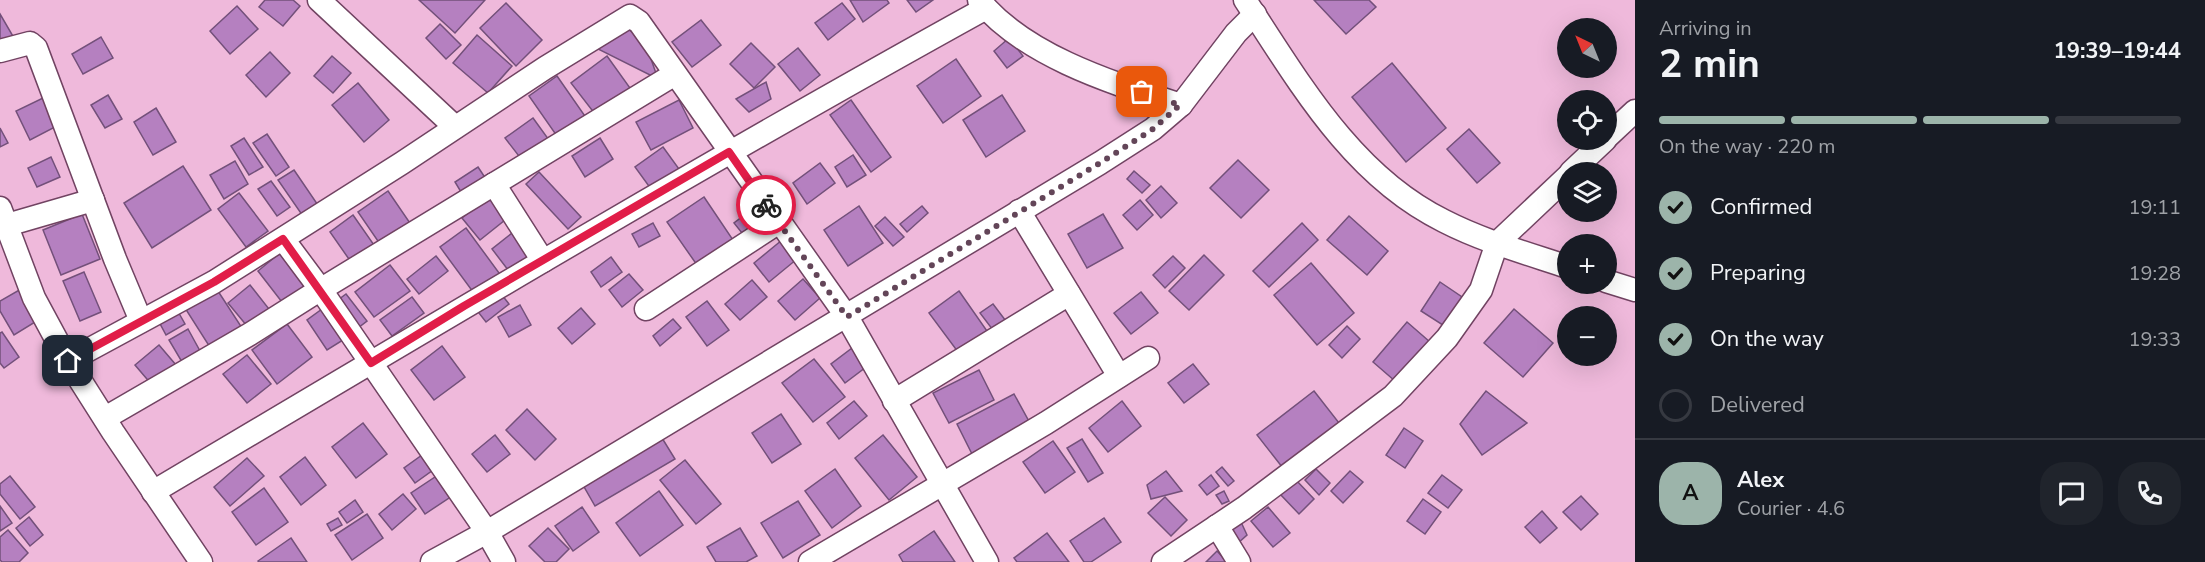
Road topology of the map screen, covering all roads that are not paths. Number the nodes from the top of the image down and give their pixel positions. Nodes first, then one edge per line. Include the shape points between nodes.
1 (319, 0) edge
2 (983, 4) edge
3 (1250, 7) edge
4 (633, 8) edge
5 (0, 51) edge
6 (675, 74) junction
7 (1180, 105) junction
8 (1635, 111) edge
9 (455, 127) junction
10 (1617, 128) edge
11 (1594, 150) edge
12 (729, 152) junction
13 (1582, 162) edge
14 (494, 184) junction
15 (1557, 186) edge
16 (93, 200) junction
17 (1018, 211) junction
18 (3, 216) edge
19 (779, 222) junction
20 (283, 239) junction
21 (1497, 243) junction
22 (543, 261) junction
23 (1557, 263) edge
24 (1617, 284) edge
25 (321, 290) junction
26 (1635, 290) edge
27 (1069, 294) junction
28 (646, 309) dead end
29 (847, 317) junction
30 (141, 321) junction
31 (1148, 358) dead end
32 (68, 361) junction
33 (371, 363) junction
34 (1119, 376) junction
35 (894, 401) junction
36 (105, 418) junction
37 (941, 484) junction
38 (153, 492) junction
39 (1217, 526) junction
40 (487, 532) junction
41 (201, 562) edge
42 (432, 562) edge
43 (504, 562) edge
44 (810, 562) edge
45 (987, 562) edge
46 (1163, 562) edge
47 (1239, 562) edge

1 - 9 street
2 - 7 street via 1007,27 1040,48 1104,80
2 - 12 street
3 - 7 street via 1236,33
3 - 21 street via 1315,106 1356,156 1393,189 1442,221
4 - 6 street
4 - 9 street
5 - 16 street via 30,43 36,48
6 - 12 street
6 - 14 street
7 - 17 street via 1153,129
8 - 10 street
9 - 20 street
11 - 13 street
12 - 19 street
12 - 22 street
14 - 22 street
14 - 25 street
15 - 21 street
16 - 18 street
16 - 30 street
17 - 27 street
17 - 29 street
18 - 32 street via 34,298
19 - 28 street
19 - 29 street
20 - 25 street
20 - 30 street
21 - 23 street
21 - 39 street via 1481,290 1446,338 1393,396
22 - 33 street
24 - 26 street
25 - 33 street
25 - 36 street
27 - 34 street
27 - 35 street
29 - 35 street
29 - 40 street
30 - 32 street
31 - 34 street
32 - 36 street
33 - 38 street
33 - 40 street
34 - 37 street
35 - 37 street
36 - 38 street
37 - 44 street
37 - 45 street
38 - 41 street
39 - 46 street
39 - 47 street
40 - 42 street
40 - 43 street

